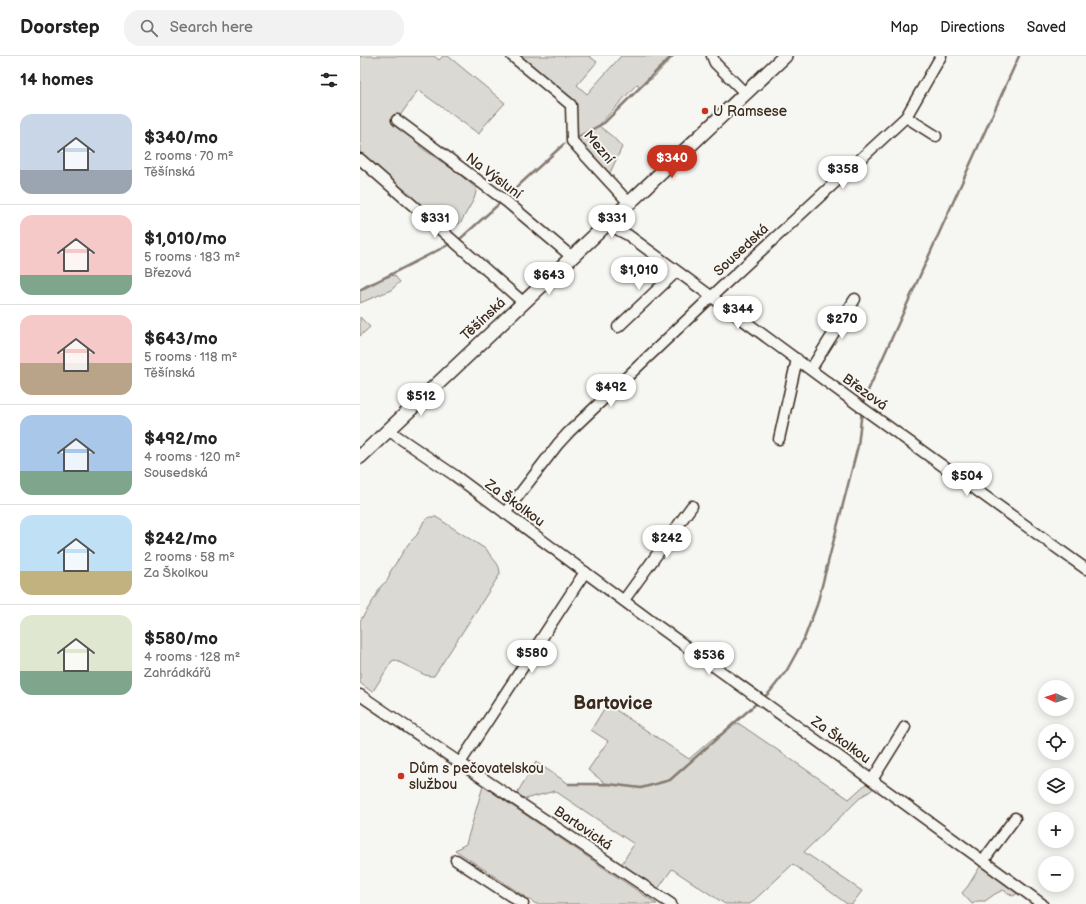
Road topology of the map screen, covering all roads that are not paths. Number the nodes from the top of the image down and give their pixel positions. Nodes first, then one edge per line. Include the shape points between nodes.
1 (512, 56) edge
2 (712, 56) edge
3 (785, 56) edge
4 (941, 56) edge
5 (745, 93) junction
6 (906, 117) junction
7 (397, 120) dead end
8 (936, 136) dead end
9 (360, 159) edge
10 (629, 203) junction
11 (610, 220) junction
12 (572, 257) junction
13 (676, 272) junction
14 (711, 297) junction
15 (855, 299) dead end
16 (524, 303) junction
17 (618, 327) dead end
18 (797, 359) junction
19 (811, 369) junction
20 (388, 430) junction
21 (779, 439) dead end
22 (362, 451) edge
23 (692, 506) dead end
24 (505, 513) junction
25 (1086, 569) edge
26 (585, 572) junction
27 (624, 600) junction
28 (360, 695) edge
29 (904, 728) dead end
30 (460, 763) junction
31 (872, 780) junction
32 (1014, 818) dead end
33 (456, 860) dead end
34 (983, 861) junction
35 (522, 904) edge
36 (671, 904) edge
37 (1042, 904) edge

1 - 10 street, Mezní via 571,105 572,141
2 - 5 street
3 - 5 main road, Těšínská
4 - 6 street, Sousedská
5 - 10 main road, Těšínská
6 - 8 street
6 - 14 street, Sousedská
7 - 12 street, Na Výsluní via 507,202
9 - 16 street
10 - 11 main road, Těšínská
11 - 12 main road, Těšínská
11 - 13 street, Březová
12 - 16 main road, Těšínská
13 - 14 street, Březová
13 - 17 street
14 - 18 street, Březová
14 - 24 street, Sousedská via 558,444
15 - 19 street
16 - 20 main road, Těšínská
18 - 19 street, Březová
18 - 21 street
19 - 25 street, Březová
20 - 22 main road, Těšínská
20 - 24 street, Za Školkou
23 - 27 street
24 - 26 street, Za Školkou
26 - 27 street, Za Školkou
26 - 30 street
27 - 31 street, Za Školkou
28 - 30 street, Bartovická
29 - 31 street
30 - 36 street, Bartovická
31 - 34 street, Za Školkou
32 - 34 street
33 - 35 street
34 - 37 street, Za Školkou

